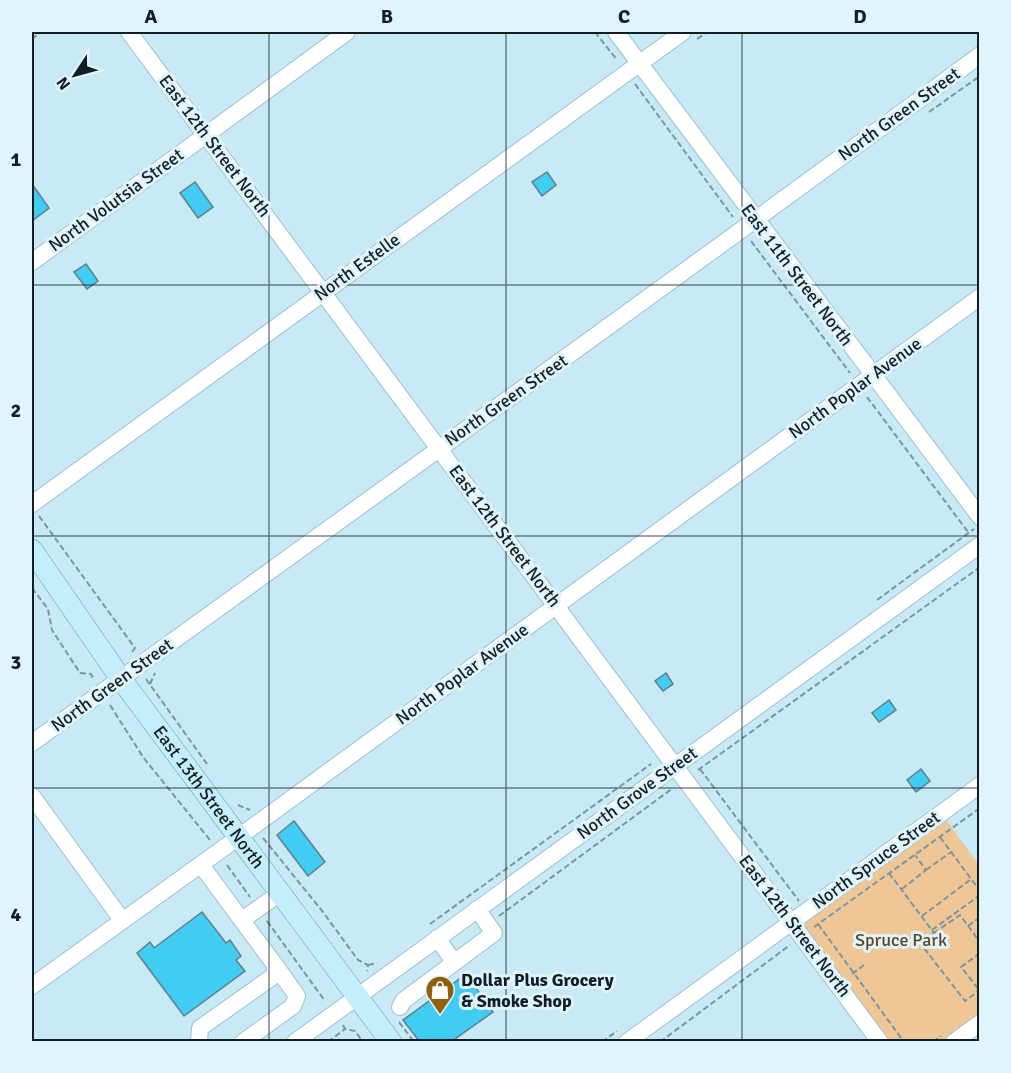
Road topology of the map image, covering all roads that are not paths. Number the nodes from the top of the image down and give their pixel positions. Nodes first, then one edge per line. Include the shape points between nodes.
1 (129, 32) edge
2 (347, 32) edge
3 (616, 32) edge
4 (683, 32) edge
5 (980, 55) edge
6 (633, 68) junction
7 (206, 134) junction
8 (750, 225) junction
9 (32, 262) edge
10 (323, 292) junction
11 (980, 297) edge
12 (873, 375) junction
13 (439, 448) junction
14 (34, 508) edge
15 (980, 517) edge
16 (979, 545) edge
17 (32, 550) edge
18 (556, 606) junction
19 (129, 673) junction
20 (32, 743) edge
21 (675, 766) junction
22 (980, 785) edge
23 (32, 796) edge
24 (246, 832) junction
25 (201, 865) junction
26 (280, 893) junction
27 (477, 909) junction
28 (122, 920) junction
29 (242, 920) junction
30 (791, 921) junction
31 (437, 938) junction
32 (454, 962) junction
33 (275, 965) junction
34 (32, 986) edge
35 (357, 996) junction
36 (400, 1007) dead end
37 (980, 1023) edge
38 (200, 1041) edge
39 (243, 1041) edge
40 (295, 1041) edge
41 (391, 1041) edge
42 (627, 1041) edge
43 (880, 1041) edge
44 (954, 1041) edge

1 - 7 street, East 12th Street North
2 - 7 street, North Volutsia Street
3 - 6 street, East 11th Street North
4 - 6 street, North Estelle
5 - 8 street, North Green Street
6 - 8 street, East 11th Street North
6 - 10 street, North Estelle
7 - 9 street, North Volutsia Street
7 - 10 street, East 12th Street North
8 - 12 street, East 11th Street North
8 - 13 street, North Green Street
10 - 13 street, East 12th Street North
10 - 14 street, North Estelle
11 - 12 street, North Poplar Avenue
12 - 15 street, East 11th Street North
12 - 18 street, North Poplar Avenue
13 - 18 street, East 12th Street North
13 - 19 street, North Green Street
16 - 21 street, North Grove Street
17 - 19 main road, East 13th Street North
18 - 21 street, East 12th Street North
18 - 24 street, North Poplar Avenue
19 - 20 street, North Green Street
19 - 24 main road, East 13th Street North
21 - 27 street, North Grove Street
21 - 30 street, East 12th Street North
22 - 30 street, North Spruce Street
23 - 28 street
24 - 25 street, North Poplar Avenue
24 - 26 main road, East 13th Street North
25 - 28 street, North Poplar Avenue
25 - 29 street
26 - 29 street
26 - 35 main road, East 13th Street North
27 - 31 street, North Grove Street
27 - 32 street via 494,933
28 - 34 street, North Poplar Avenue
29 - 33 street
30 - 42 street, North Spruce Street
30 - 43 street, East 12th Street North
31 - 32 street
31 - 35 street, North Grove Street
32 - 36 street
33 - 38 street via 274,975 200,1028
33 - 39 street via 297,996 293,1006
35 - 40 street, North Grove Street
35 - 41 main road, East 13th Street North
37 - 44 street

